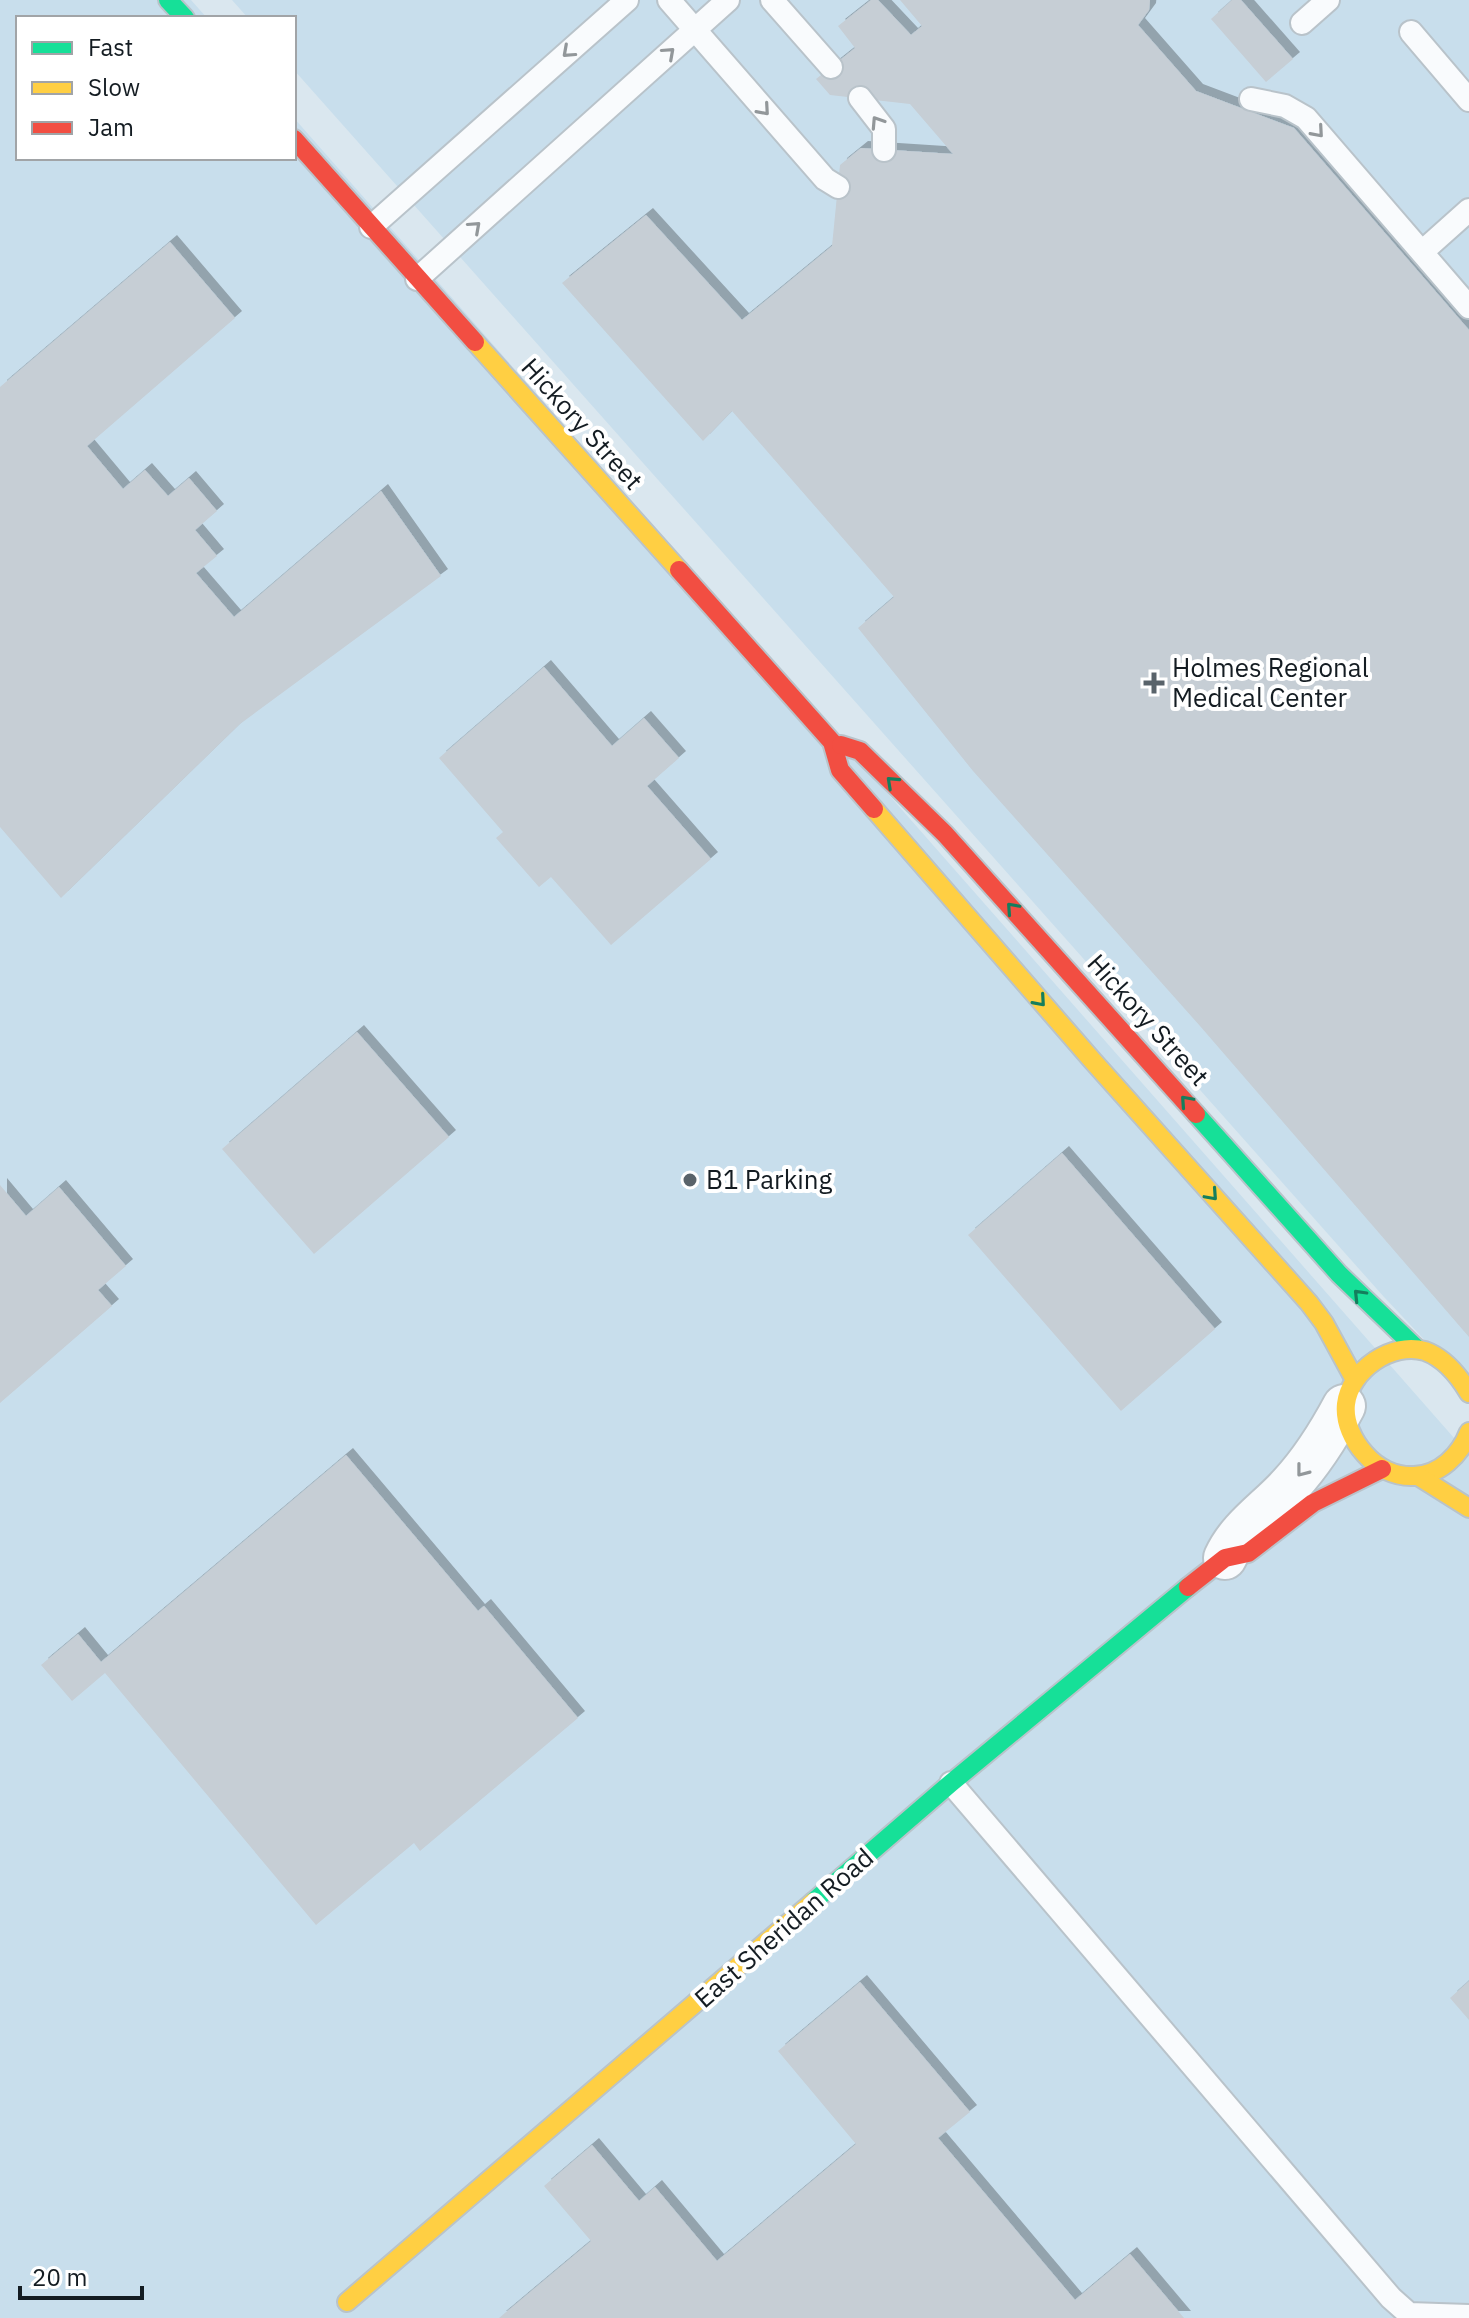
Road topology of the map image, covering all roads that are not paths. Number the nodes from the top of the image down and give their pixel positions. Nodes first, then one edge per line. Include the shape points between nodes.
1 (168, 0) edge
2 (627, 0) edge
3 (669, 0) edge
4 (728, 0) edge
5 (772, 0) edge
6 (1328, 0) edge
7 (183, 16) edge
8 (1302, 23) dead end
9 (695, 30) junction
10 (1411, 32) dead end
11 (831, 67) dead end
12 (860, 98) dead end
13 (1251, 99) dead end
14 (1469, 100) edge
15 (296, 141) edge
16 (884, 150) dead end
17 (838, 187) dead end
18 (1469, 210) edge
19 (371, 227) junction
20 (1422, 252) junction
21 (417, 279) junction
22 (1469, 307) edge
23 (832, 742) junction
24 (945, 834) junction
25 (934, 878) junction
26 (1124, 1031) junction
27 (1092, 1060) junction
28 (1416, 1348) junction
29 (1349, 1393) junction
30 (1469, 1393) edge
31 (1468, 1437) edge
32 (1382, 1469) junction
33 (1418, 1476) junction
34 (1469, 1508) edge
35 (1225, 1558) junction
36 (951, 1783) junction
37 (347, 2302) dead end
38 (1469, 2316) edge

1 - 7 street
2 -> 19 lane
3 - 9 lane
4 - 9 lane
5 - 11 lane
6 - 8 lane
9 -> 17 lane via 825,179
21 -> 9 lane
10 - 14 lane
16 -> 12 lane via 884,129
13 -> 20 lane via 1285,106 1306,118
15 - 19 street, Hickory Street
18 - 20 lane
19 - 21 street, Hickory Street
20 - 22 lane
21 - 23 street, Hickory Street
24 -> 23 street, Hickory Street via 860,751
23 - 25 street, Hickory Street via 840,770
24 - 25 lane via 933,852
26 -> 24 street, Hickory Street
25 -> 27 street, Hickory Street
26 - 27 street
28 -> 26 street, Hickory Street via 1339,1274
27 -> 29 street, Hickory Street via 1309,1303 1324,1323
28 - 29 street via 1384,1356 1365,1368
28 - 30 street, Hickory Street via 1449,1368
29 - 32 street, Hickory Street via 1349,1431
29 -> 35 street, East Sheridan Road via 1326,1439 1234,1539
31 - 33 street via 1445,1464
32 - 33 street
32 - 35 street, East Sheridan Road via 1313,1503 1248,1553
33 - 34 street
35 - 36 street, East Sheridan Road
36 - 37 street, East Sheridan Road
36 - 38 lane via 1391,2298 1409,2314

